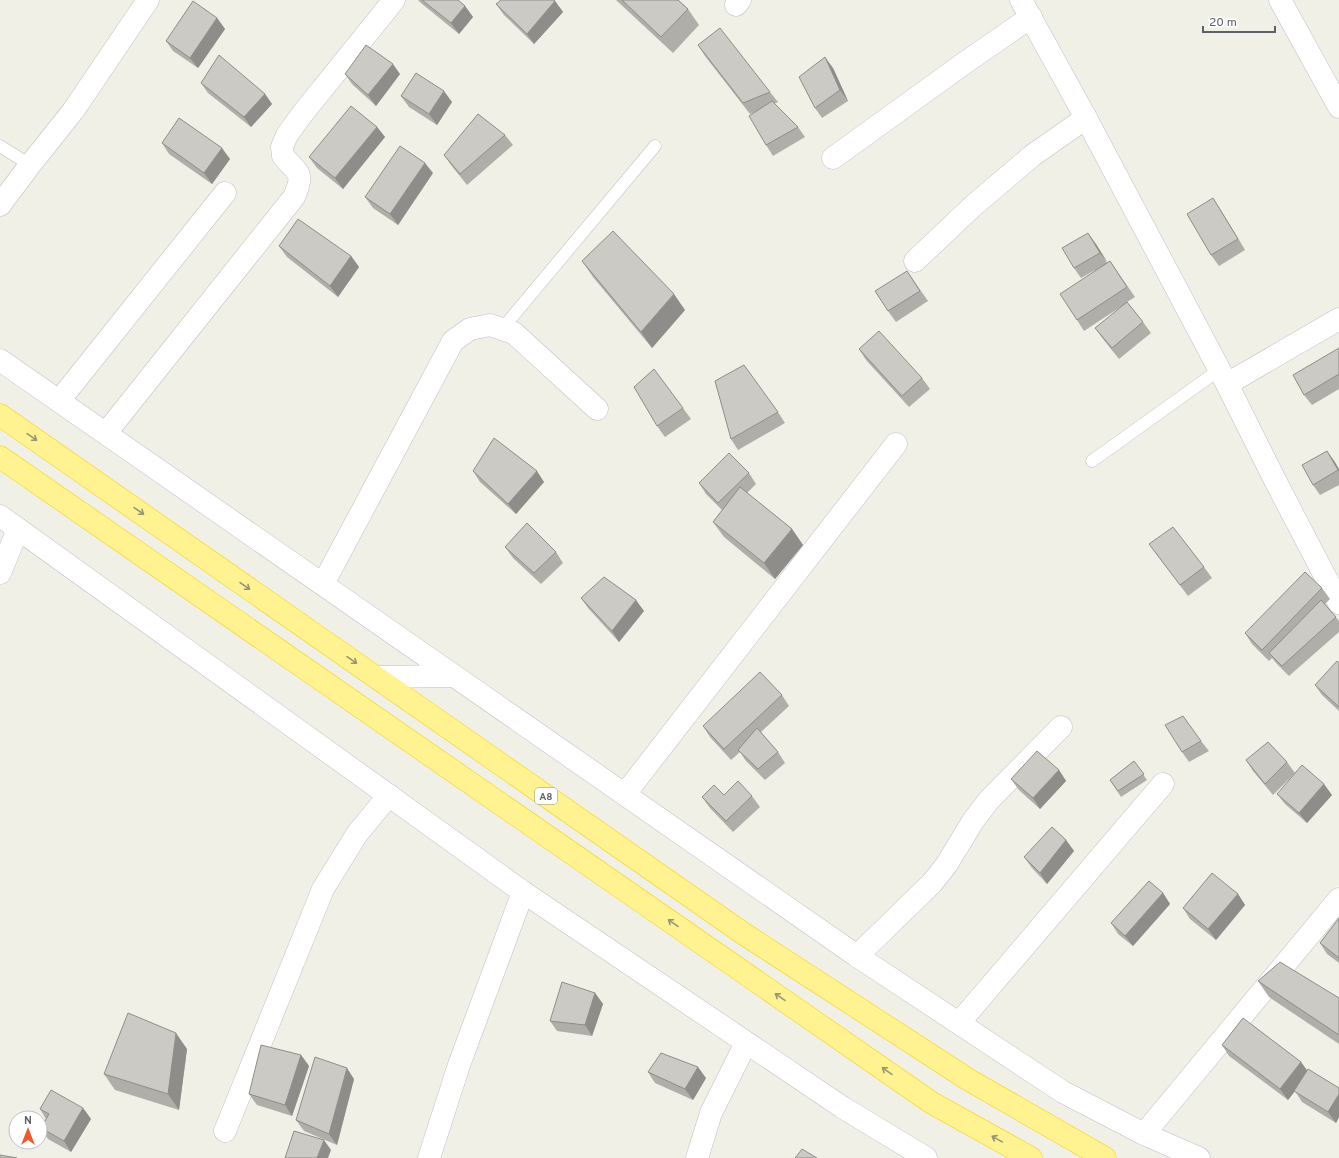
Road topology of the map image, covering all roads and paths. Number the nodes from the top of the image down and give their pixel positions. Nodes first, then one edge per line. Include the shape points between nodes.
1 (148, 0) edge
2 (394, 0) edge
3 (1280, 0) edge
4 (1026, 9) edge
5 (1339, 107) edge
6 (1086, 118) junction
7 (0, 146) edge
8 (655, 146) dead end
9 (833, 158) dead end
10 (30, 166) junction
11 (224, 193) dead end
12 (0, 205) edge
13 (915, 260) dead end
14 (1339, 319) edge
15 (502, 329) junction
16 (0, 360) edge
17 (1223, 377) junction
18 (60, 401) junction
19 (597, 409) dead end
20 (0, 415) edge
21 (106, 433) junction
22 (896, 444) dead end
23 (0, 457) edge
24 (1092, 461) dead end
25 (0, 516) edge
26 (18, 529) junction
27 (0, 573) edge
28 (1332, 573) edge
29 (323, 584) junction
30 (1339, 603) edge
31 (453, 676) junction
32 (376, 677) junction
33 (1061, 727) dead end
34 (1162, 784) dead end
35 (625, 794) junction
36 (389, 795) junction
37 (523, 892) junction
38 (1339, 899) edge
39 (857, 956) junction
40 (959, 1023) junction
41 (746, 1043) junction
42 (225, 1131) dead end
43 (1144, 1134) junction
44 (429, 1158) edge
45 (697, 1158) edge
46 (926, 1158) edge
47 (1031, 1158) edge
48 (1105, 1158) edge
49 (1199, 1158) edge

1 - 10 street via 73,111
2 - 21 street via 287,135 282,147 283,156 299,173 300,185 294,197
3 - 5 street
4 - 6 street
4 - 9 street via 966,62
6 - 13 street via 1032,155
6 - 17 street
7 - 10 lane
8 - 15 lane
10 - 12 street
11 - 18 street
14 - 17 street
15 - 19 street via 514,333
15 - 29 street via 490,325 470,329 453,340
16 - 18 street
17 - 24 lane
17 - 28 street via 1278,486
18 - 21 street
20 -> 32 highway, A8
21 - 29 street
22 - 35 street
47 -> 23 highway via 932,1103
25 - 26 street
26 - 27 street
26 - 36 street
28 - 30 street
29 - 31 street
31 - 32 street
31 - 35 street
32 - 48 highway, A8 via 744,934 969,1080
33 - 39 street via 990,800 932,883
34 - 40 street
35 - 39 street
36 - 37 street
36 - 42 street via 357,834 323,889
37 - 41 street
37 - 44 street via 458,1064
38 - 43 street
39 - 40 street
40 - 43 street via 1063,1092
41 - 45 street via 711,1113
41 - 46 street via 842,1107
43 - 49 street

